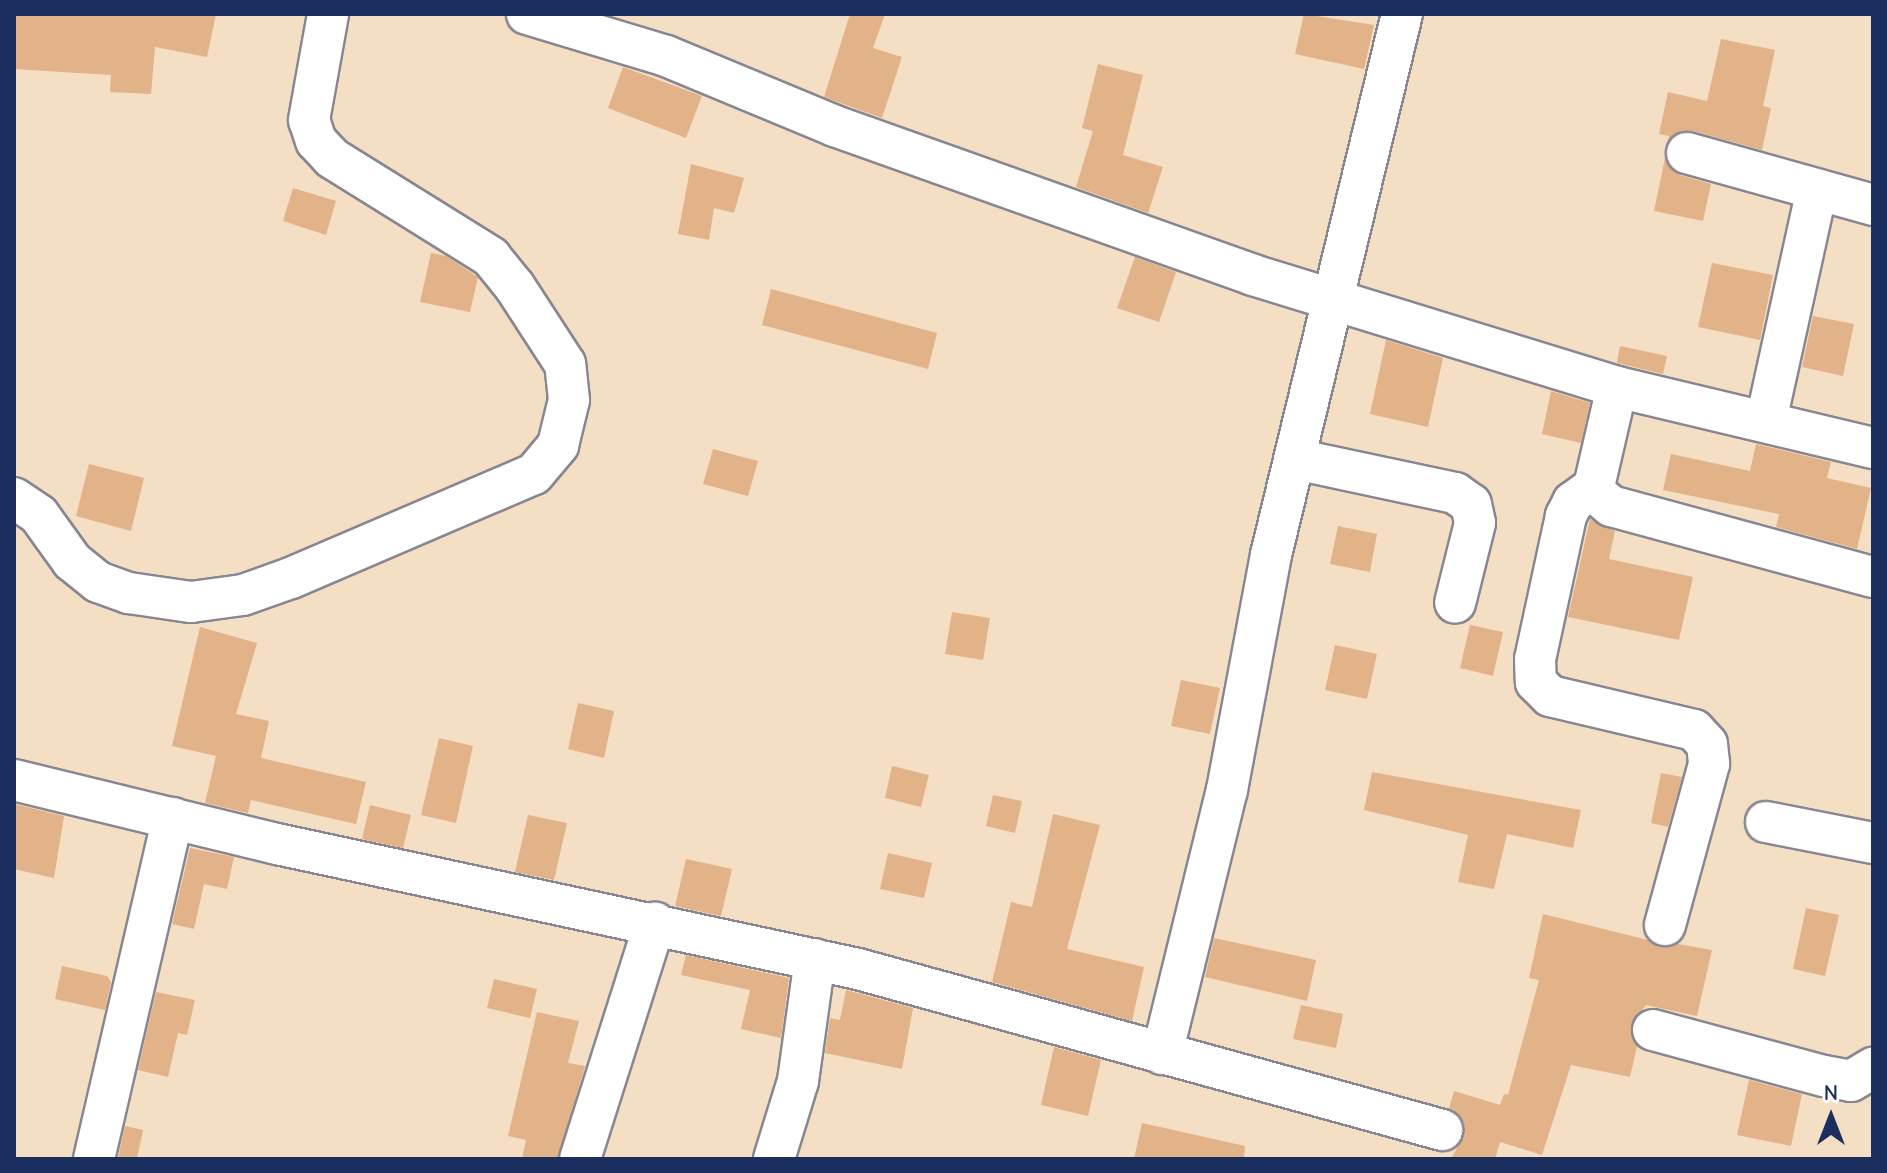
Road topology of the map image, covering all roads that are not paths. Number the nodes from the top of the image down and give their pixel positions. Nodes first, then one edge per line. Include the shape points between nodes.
1 (328, 14) edge
2 (527, 14) edge
3 (1402, 14) edge
4 (1687, 153) dead end
5 (1817, 190) junction
6 (1873, 205) edge
7 (1334, 299) junction
8 (1617, 387) junction
9 (1766, 421) junction
10 (1873, 448) edge
11 (1295, 459) junction
12 (1594, 487) junction
13 (14, 498) edge
14 (1873, 577) edge
15 (1455, 603) dead end
16 (14, 780) edge
17 (173, 818) junction
18 (1766, 822) dead end
19 (1873, 843) edge
20 (655, 923) junction
21 (1665, 925) dead end
22 (815, 959) junction
23 (1653, 1030) dead end
24 (1162, 1054) junction
25 (1873, 1068) edge
26 (1442, 1130) dead end
27 (94, 1159) edge
28 (580, 1159) edge
29 (774, 1159) edge

1 - 13 street via 309,120 316,141 332,158 491,257 515,287 565,364 569,400 558,445 534,474 520,481 291,578 243,595 191,602 129,593 98,582 72,561 39,515
2 - 7 street via 666,56 835,126 1083,218
3 - 7 street
4 - 5 street
5 - 6 street
5 - 9 street
7 - 8 street
7 - 11 street
8 - 9 street
8 - 12 street
9 - 10 street
11 - 15 street via 1455,493 1471,504 1475,523
11 - 24 street via 1227,790
12 - 14 street via 1611,506
12 - 21 street via 1573,502 1566,516 1535,659 1536,682 1550,696 1694,730 1707,744 1709,764
16 - 17 street
17 - 20 street
17 - 27 street
18 - 19 street
20 - 22 street
20 - 28 street
22 - 24 street
22 - 29 street via 798,1081
23 - 25 street via 1851,1081
24 - 26 street

